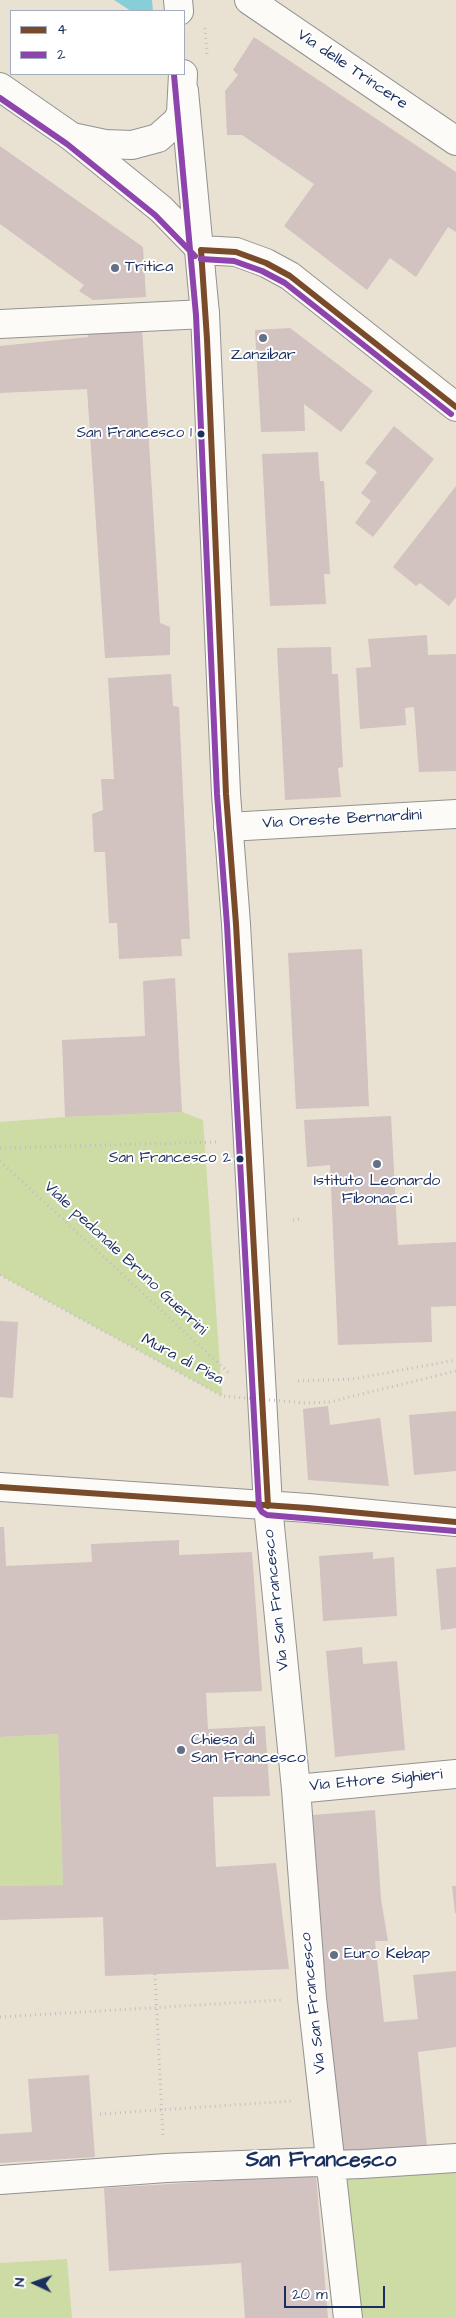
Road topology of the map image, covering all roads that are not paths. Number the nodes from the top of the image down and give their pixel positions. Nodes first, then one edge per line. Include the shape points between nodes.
1 (248, 0) edge
2 (184, 81) edge
3 (0, 87) edge
4 (72, 138) junction
5 (456, 141) edge
6 (201, 250) junction
7 (205, 314) junction
8 (0, 324) edge
9 (456, 407) edge
10 (456, 814) edge
11 (228, 826) junction
12 (0, 1487) edge
13 (268, 1506) junction
14 (456, 1522) edge
15 (456, 1774) edge
16 (296, 1789) junction
17 (456, 2158) edge
18 (332, 2165) junction
19 (0, 2180) edge
20 (348, 2318) edge

1 - 5 street, Via delle Trincere
2 - 4 street via 181,113 177,121 152,141 120,145
2 - 6 street, Via San Francesco
3 - 4 street
4 - 6 street via 161,209
6 - 7 street, Via San Francesco
6 - 9 street via 236,252 290,276
7 - 8 street
7 - 11 street, Via San Francesco
10 - 11 street, Via Oreste Bernardini
11 - 13 street, Via San Francesco
12 - 13 street
13 - 14 street
13 - 16 street, Via San Francesco
15 - 16 street, Via Ettore Sighieri
16 - 18 street, Via San Francesco via 312,1998
17 - 18 street
18 - 19 street via 317,2162 166,2168
18 - 20 street, Via San Francesco

